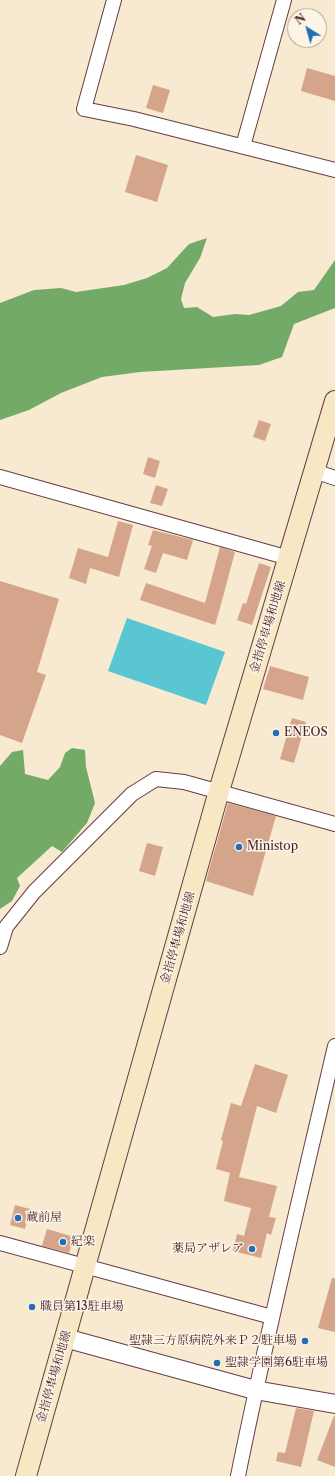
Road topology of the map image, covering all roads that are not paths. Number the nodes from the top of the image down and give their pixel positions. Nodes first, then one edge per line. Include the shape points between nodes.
1 (114, 0) edge
2 (284, 0) edge
3 (243, 146) junction
4 (335, 170) edge
5 (335, 401) edge
6 (314, 471) junction
7 (0, 477) edge
8 (335, 478) edge
9 (289, 558) junction
10 (220, 791) junction
11 (335, 824) edge
12 (3, 928) edge
13 (0, 947) edge
14 (335, 1046) edge
15 (0, 1244) edge
16 (84, 1266) junction
17 (272, 1317) junction
18 (65, 1338) junction
19 (255, 1390) junction
20 (335, 1404) edge
21 (26, 1476) edge
22 (238, 1476) edge

1 - 3 street via 84,109
2 - 3 street
3 - 4 street
5 - 6 main road, 金指停車場和地線
6 - 8 street
6 - 9 main road, 金指停車場和地線
7 - 9 street
9 - 10 main road, 金指停車場和地線
10 - 11 street
10 - 12 street via 184,782 156,779 132,794 34,892
10 - 16 main road, 金指停車場和地線
12 - 13 street
14 - 17 street
15 - 16 street
16 - 17 street
16 - 18 main road, 金指停車場和地線
17 - 19 street
18 - 19 street
18 - 21 main road, 金指停車場和地線
19 - 20 street
19 - 22 street

